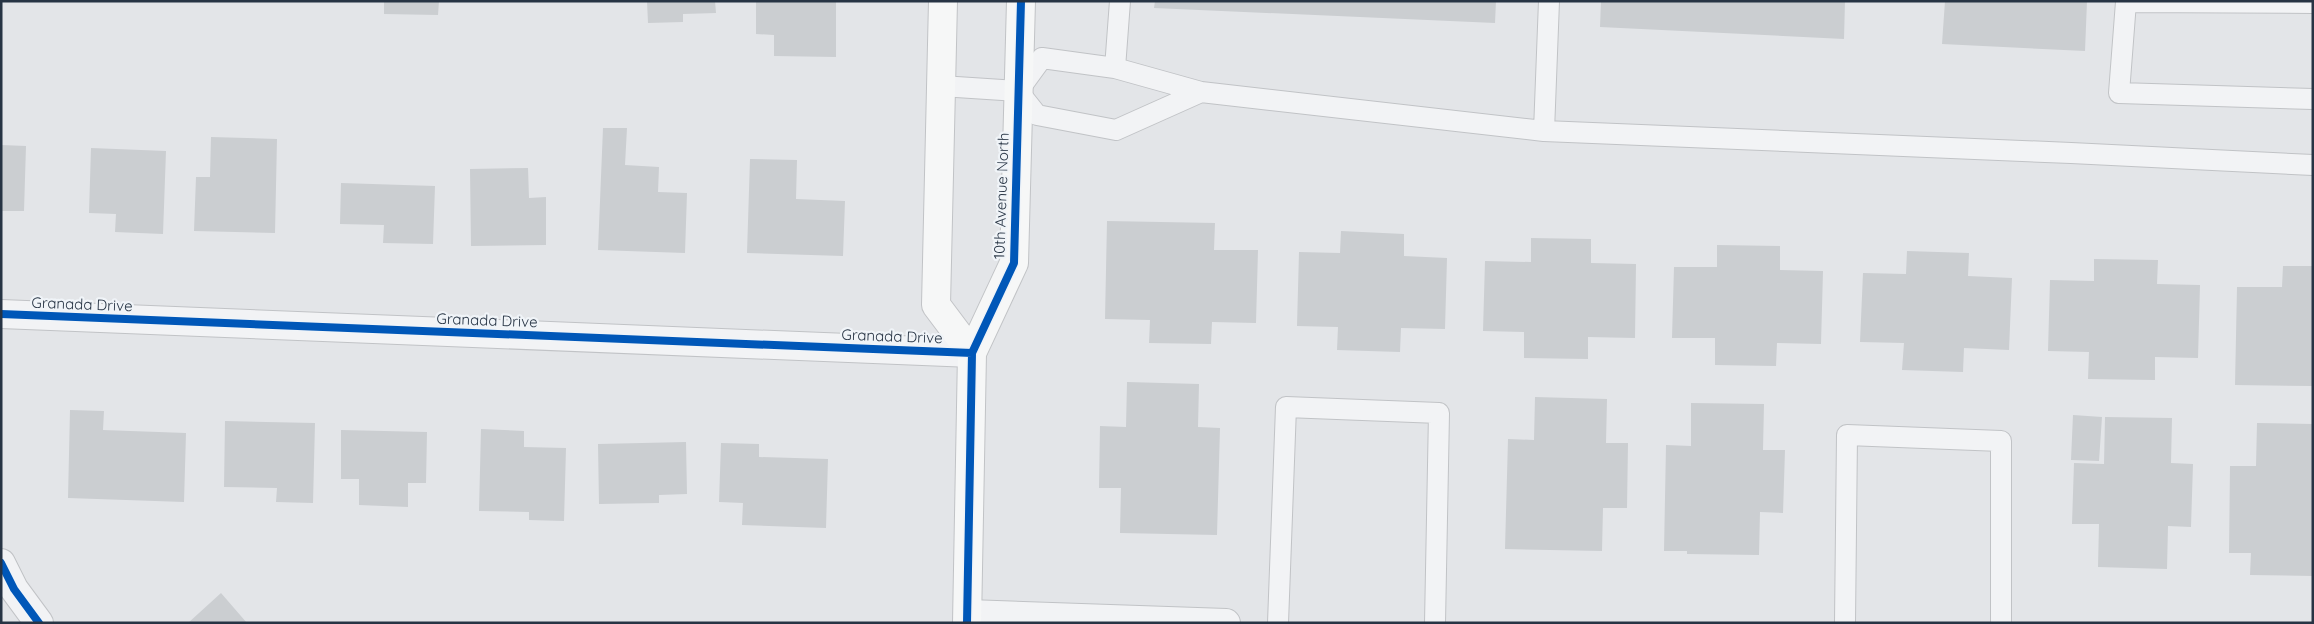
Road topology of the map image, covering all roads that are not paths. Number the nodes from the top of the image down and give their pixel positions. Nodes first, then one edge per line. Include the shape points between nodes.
1 (943, 1) edge
2 (1021, 1) edge
3 (1120, 1) edge
4 (1549, 1) edge
5 (2313, 3) edge
6 (1114, 68) junction
7 (941, 86) junction
8 (1018, 91) junction
9 (1201, 92) junction
10 (2313, 99) edge
11 (1544, 131) junction
12 (2313, 165) edge
13 (1, 314) edge
14 (972, 353) junction
15 (1, 563) edge
16 (968, 618) edge
17 (1108, 621) edge
18 (39, 623) edge
19 (1226, 623) edge
20 (1278, 623) edge
21 (1435, 623) edge
22 (1845, 623) edge
23 (2001, 623) edge

1 - 7 street
2 - 8 street, 10th Avenue North
3 - 6 lane
4 - 11 lane
5 - 10 lane via 2126,2 2119,93
6 - 8 lane via 1042,58
6 - 9 lane
7 - 8 lane
7 - 14 street via 936,305
8 - 9 lane via 1037,115 1116,130
8 - 14 street, 10th Avenue North via 1014,263
9 - 11 lane
11 - 12 lane
13 - 14 street, Granada Drive
14 - 16 street, 10th Avenue North
15 - 18 street via 14,589
16 - 17 street
17 - 19 street
20 - 21 lane via 1286,407 1439,413
22 - 23 lane via 1847,435 2001,441

